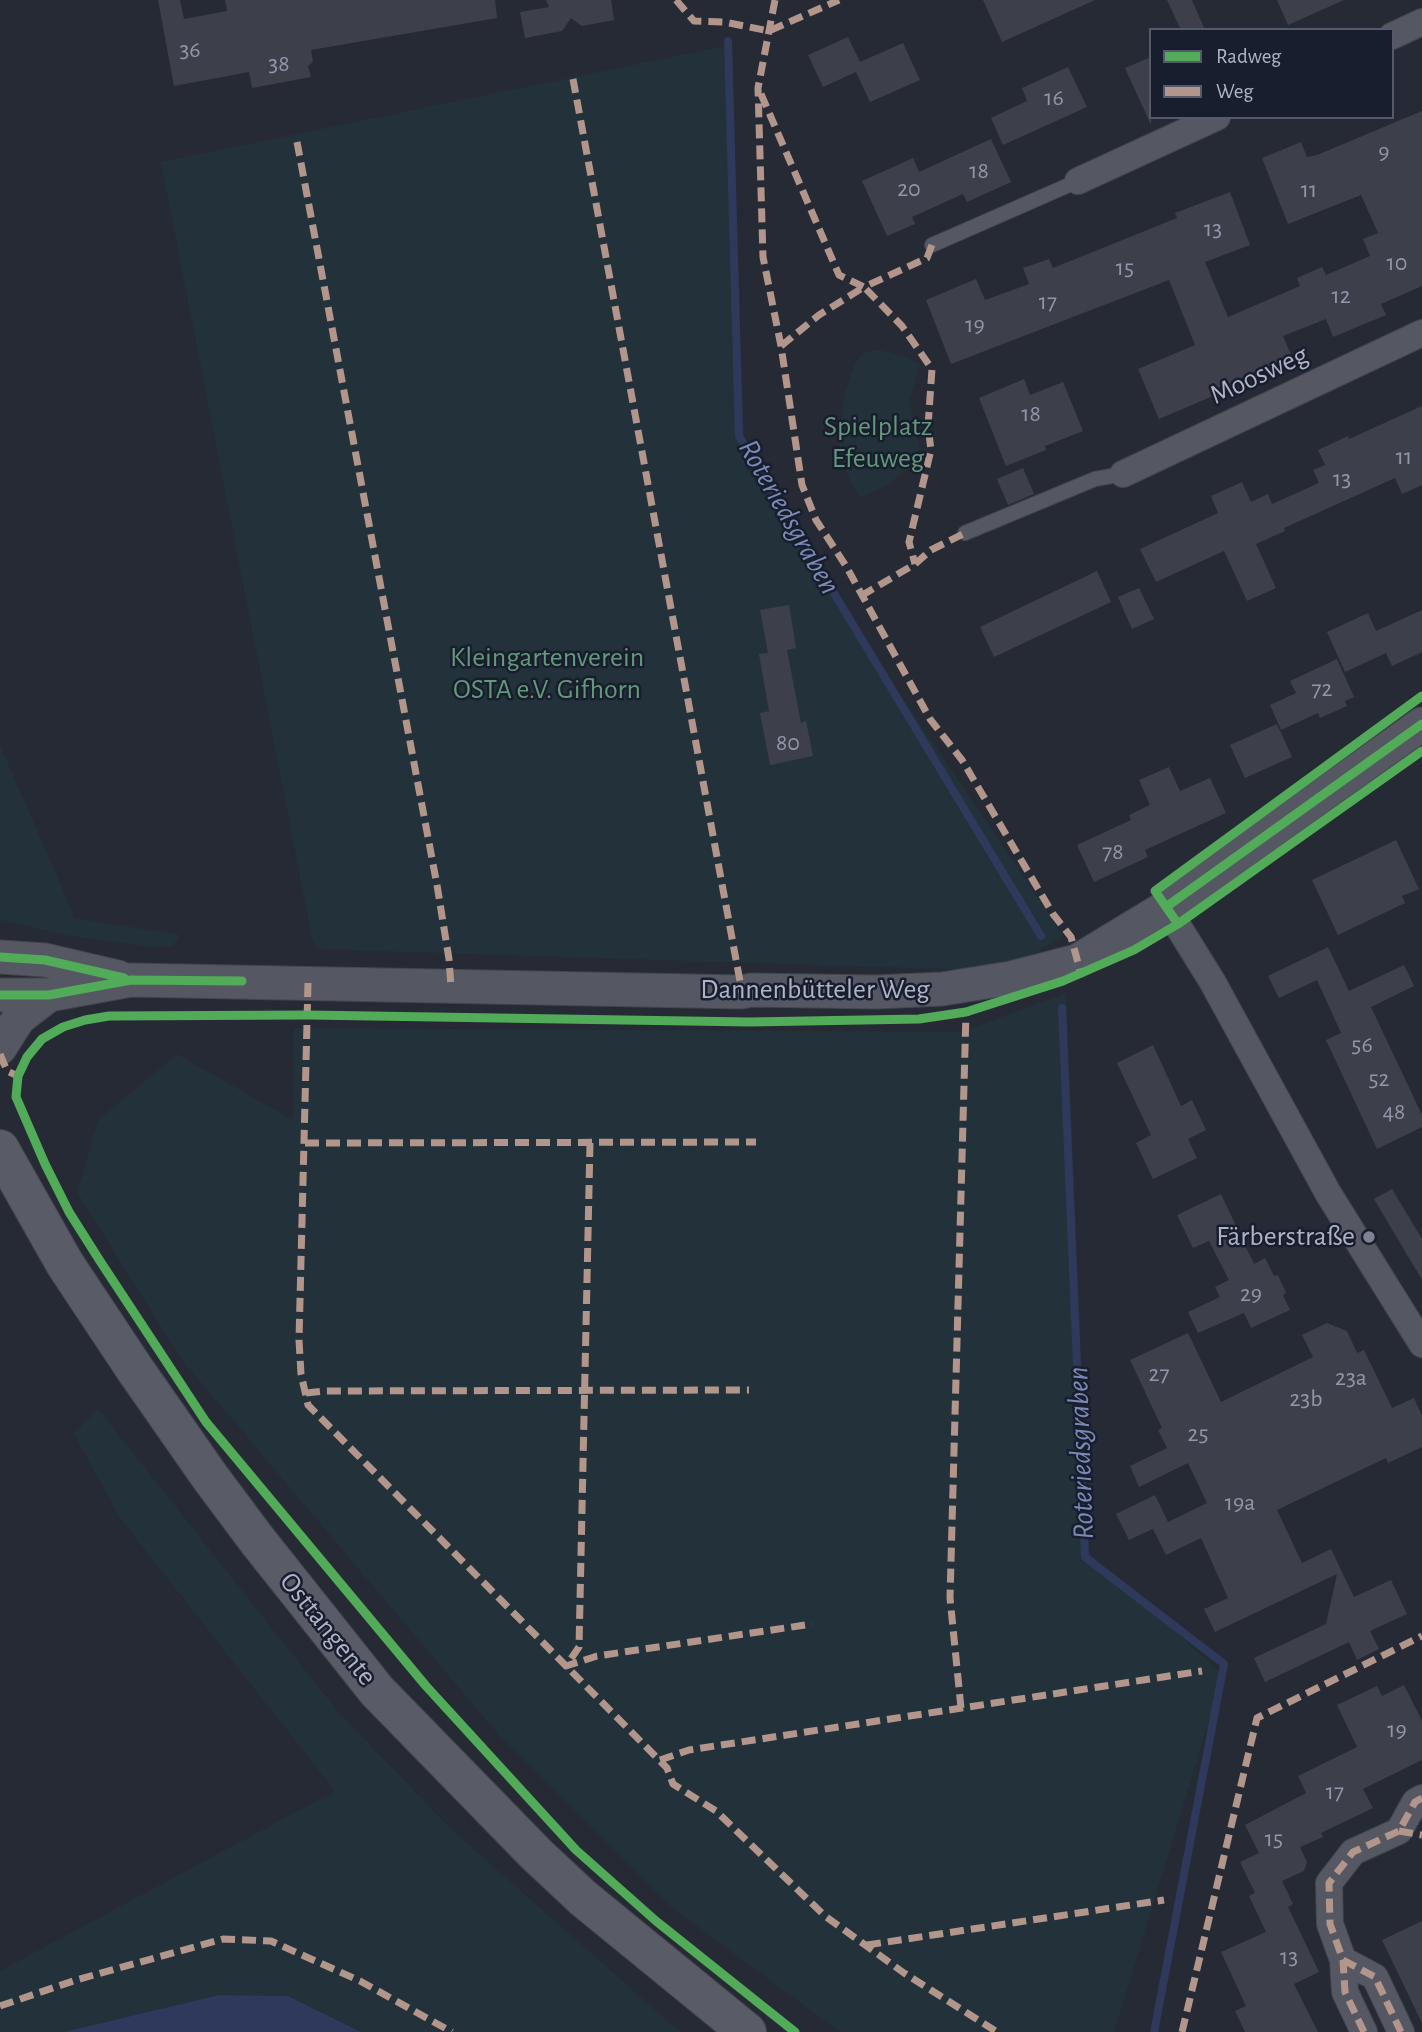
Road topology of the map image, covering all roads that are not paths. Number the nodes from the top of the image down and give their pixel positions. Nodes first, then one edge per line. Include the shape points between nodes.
1 (1422, 22) edge
2 (1394, 35) edge
3 (1213, 119) edge
4 (1078, 181) joint
5 (932, 245) dead end
6 (1422, 333) edge
7 (1123, 474) joint
8 (965, 533) dead end
9 (1422, 724) edge
10 (1166, 907) junction
11 (0, 957) edge
12 (131, 980) junction
13 (0, 995) edge
14 (49, 995) junction
15 (0, 1048) edge
16 (0, 1149) edge
17 (1422, 1344) edge
18 (1422, 1798) edge
19 (1410, 1833) edge
20 (1343, 1960) junction
21 (747, 2032) edge
22 (1364, 2032) edge
23 (1401, 2032) edge

1 - 2 street
3 - 4 street
4 - 5 lane
6 - 7 street, Moosweg
7 - 8 lane via 1095,479
9 - 10 street, Dannenbütteler Weg
10 - 12 street, Dannenbütteler Weg via 1077,961 942,989 742,992
10 - 17 street via 1212,981 1328,1193
11 - 12 street, Dannenbütteler Weg via 45,960
12 - 14 street, Dannenbütteler Weg
13 - 14 street, Dannenbütteler Weg
14 - 15 street, Dannenbütteler Weg via 19,1018
16 - 21 main road, Osttangente via 65,1264 141,1378 257,1540 377,1691 583,1898
18 - 19 street via 1415,1802
19 - 20 street via 1353,1852 1329,1883 1330,1924
20 - 22 street via 1345,1992
20 - 23 street via 1375,1977

